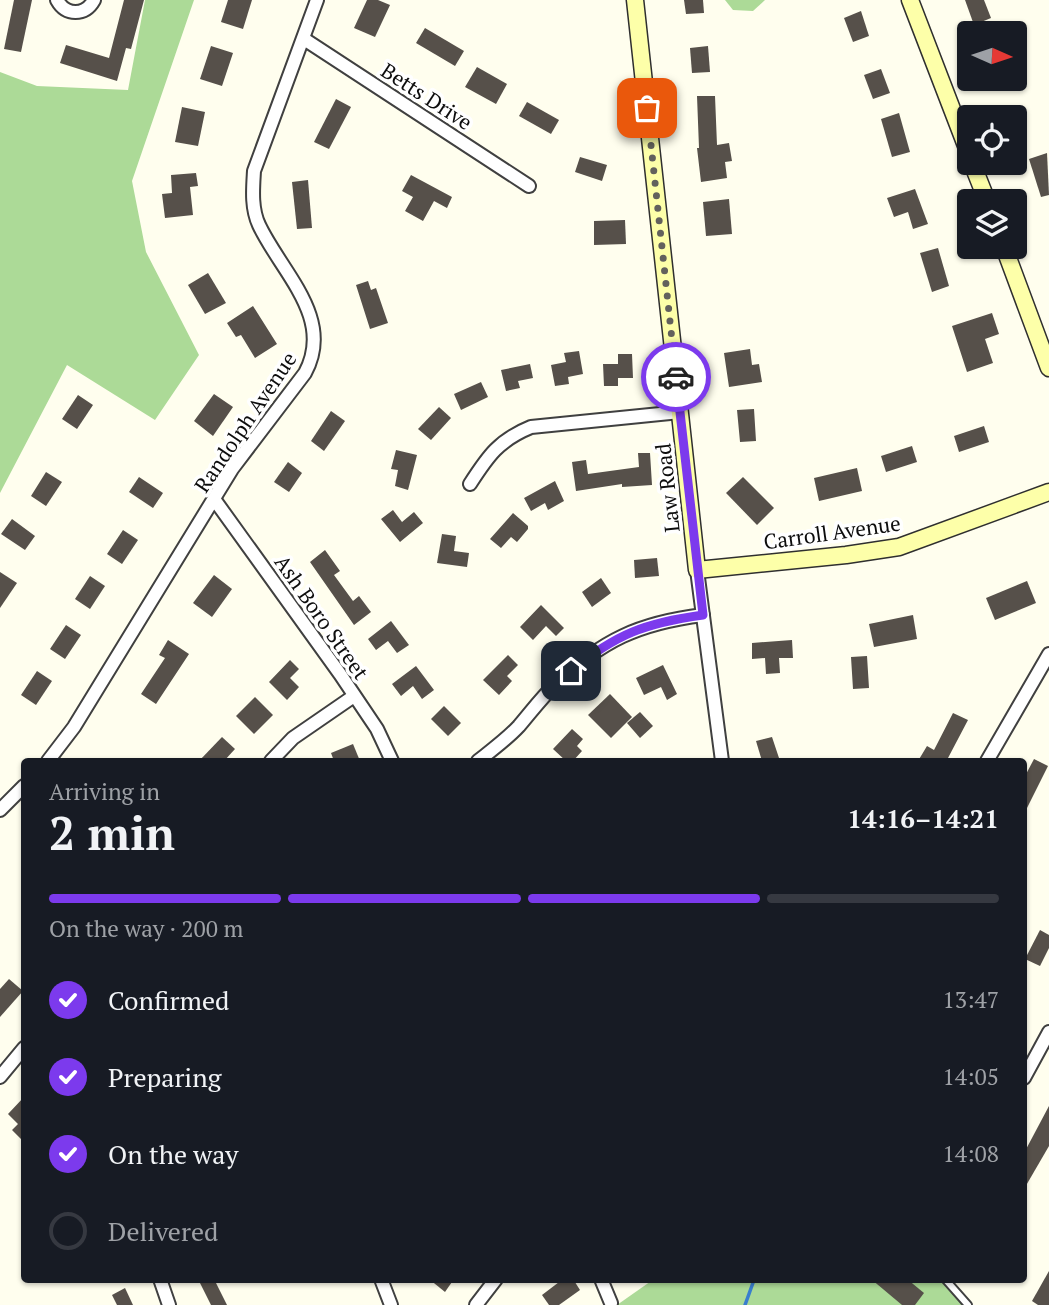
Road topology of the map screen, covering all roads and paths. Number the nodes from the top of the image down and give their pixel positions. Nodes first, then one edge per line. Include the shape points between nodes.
1 (57, 0) edge
2 (94, 0) edge
3 (317, 0) edge
4 (635, 0) edge
5 (910, 0) edge
6 (304, 39) junction
7 (957, 122) edge
8 (529, 186) dead end
9 (1009, 259) edge
10 (1046, 350) edge
11 (1049, 368) edge
12 (680, 412) junction
13 (470, 484) dead end
14 (1049, 492) edge
15 (214, 499) junction
16 (697, 570) junction
17 (703, 615) junction
18 (1049, 654) edge
19 (354, 696) junction
20 (50, 758) edge
21 (274, 758) edge
22 (391, 758) edge
23 (481, 758) edge
24 (722, 758) edge
25 (989, 758) edge
26 (21, 789) edge
27 (0, 810) edge
28 (1049, 1032) edge
29 (21, 1055) edge
30 (1027, 1072) edge
31 (0, 1077) edge
32 (161, 1283) edge
33 (383, 1283) edge
34 (493, 1283) edge
35 (603, 1283) edge
36 (949, 1283) edge
37 (611, 1303) dead end
38 (169, 1305) edge
39 (391, 1305) edge
40 (476, 1305) edge
41 (968, 1305) edge

1 - 2 street via 76,13 88,9
3 - 6 street, Randolph Avenue
4 - 12 street, Law Road
5 - 7 street
6 - 8 street, Betts Drive
6 - 15 street, Randolph Avenue via 254,171 253,188 258,223 311,313 314,348 305,373
9 - 10 street
10 - 11 street
12 - 13 street via 531,427 500,444
12 - 16 street, Law Road
14 - 16 street, Carroll Avenue via 899,547
15 - 19 street, Ash Boro Street
15 - 20 street, Randolph Avenue
16 - 17 street, Law Road
17 - 23 street via 642,627 603,646 554,686
17 - 24 street, Law Road
18 - 25 street
19 - 21 street via 293,738
19 - 22 street, Ash Boro Street
26 - 27 street
28 - 30 street
29 - 31 street
32 - 38 street
33 - 39 street
34 - 40 street
35 - 37 street
36 - 41 lane

